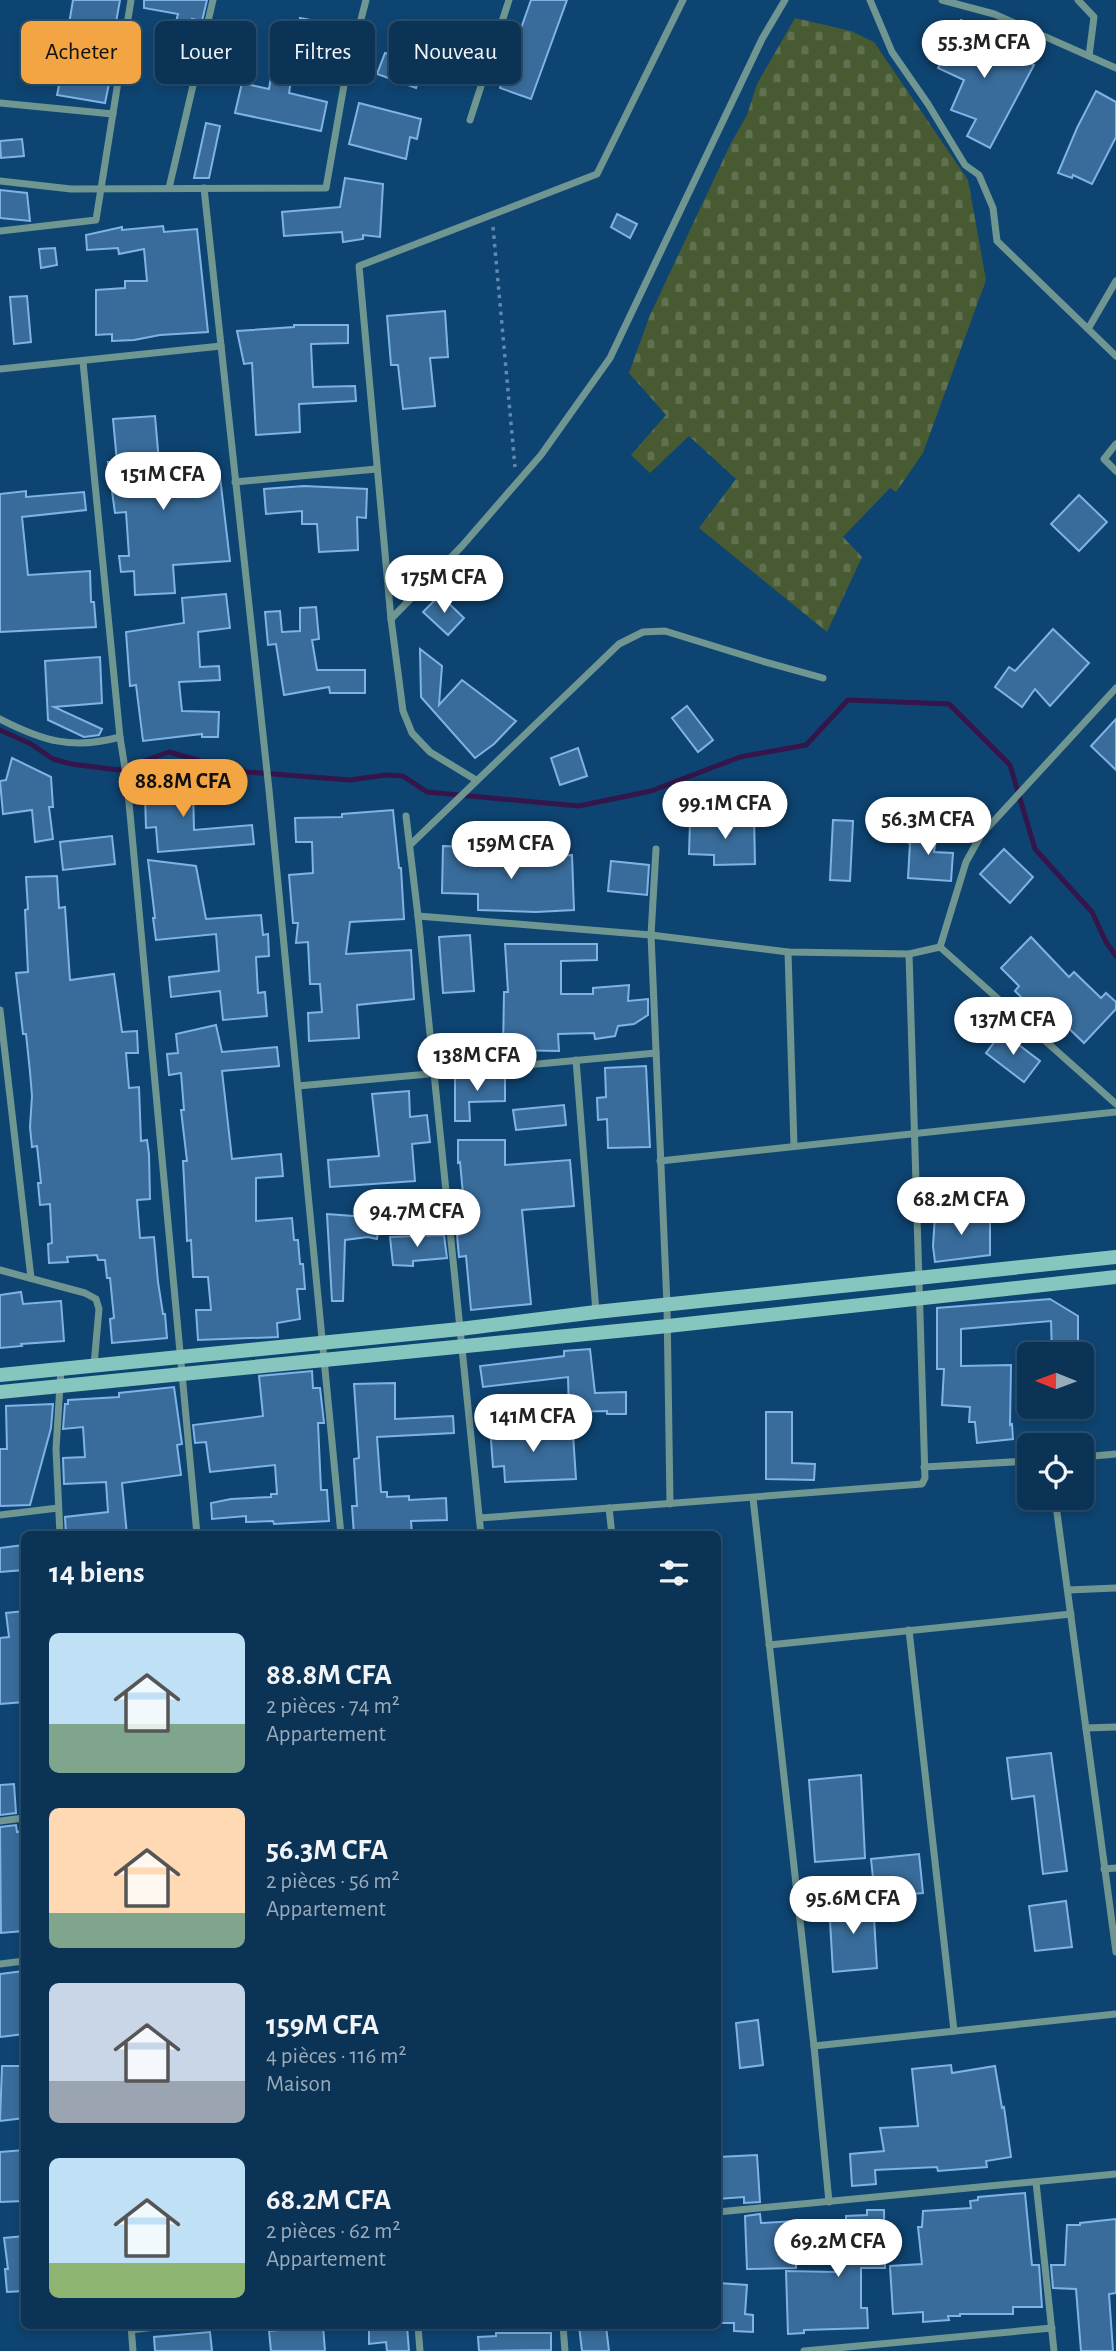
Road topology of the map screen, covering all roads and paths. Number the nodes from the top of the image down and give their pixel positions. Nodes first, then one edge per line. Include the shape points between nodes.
1 (131, 0) edge
2 (213, 0) edge
3 (366, 0) edge
4 (509, 0) edge
5 (682, 0) edge
6 (785, 0) edge
7 (870, 0) edge
8 (942, 0) edge
9 (1078, 0) edge
10 (1089, 55) junction
11 (1116, 68) edge
12 (0, 103) edge
13 (113, 114) junction
14 (470, 120) dead end
15 (0, 181) edge
16 (169, 188) junction
17 (204, 188) junction
18 (101, 189) junction
19 (489, 216) junction
20 (0, 231) edge
21 (1116, 281) edge
22 (1088, 329) junction
23 (220, 346) junction
24 (1116, 356) edge
25 (83, 362) junction
26 (0, 369) edge
27 (1116, 444) edge
28 (377, 469) junction
29 (1116, 471) edge
30 (235, 482) junction
31 (516, 483) junction
32 (391, 619) junction
33 (823, 678) dead end
34 (1116, 688) edge
35 (0, 719) edge
36 (120, 737) junction
37 (476, 780) junction
38 (406, 816) dead end
39 (410, 845) junction
40 (656, 849) dead end
41 (418, 916) junction
42 (651, 935) junction
43 (940, 947) junction
44 (788, 952) junction
45 (909, 954) junction
46 (0, 1010) edge
47 (656, 1053) junction
48 (576, 1060) junction
49 (433, 1073) junction
50 (298, 1086) junction
51 (1116, 1104) edge
52 (1116, 1112) edge
53 (915, 1133) junction
54 (794, 1146) junction
55 (660, 1161) junction
56 (1116, 1257) edge
57 (0, 1270) edge
58 (1116, 1277) edge
59 (32, 1278) junction
60 (919, 1278) junction
61 (920, 1298) junction
62 (667, 1305) junction
63 (596, 1312) junction
64 (668, 1326) junction
65 (460, 1329) junction
66 (323, 1342) junction
67 (462, 1345) junction
68 (180, 1356) junction
69 (324, 1359) junction
70 (94, 1366) junction
71 (61, 1369) junction
72 (182, 1373) junction
73 (0, 1375) edge
74 (61, 1385) junction
75 (0, 1392) edge
76 (1116, 1454) edge
77 (1094, 1456) edge
78 (1017, 1462) edge
79 (924, 1467) junction
80 (753, 1498) junction
81 (670, 1504) junction
82 (58, 1508) junction
83 (609, 1508) junction
84 (1057, 1510) edge
85 (0, 1515) edge
86 (480, 1518) junction
87 (60, 1531) edge
88 (197, 1531) edge
89 (341, 1531) edge
90 (481, 1531) edge
91 (612, 1531) edge
92 (1116, 1588) edge
93 (1068, 1590) junction
94 (1071, 1614) junction
95 (909, 1630) junction
96 (769, 1644) junction
97 (1116, 1727) edge
98 (1086, 1728) junction
99 (21, 1818) edge
100 (0, 1821) edge
101 (1116, 1868) edge
102 (1104, 1869) junction
103 (1116, 1952) edge
104 (21, 1961) edge
105 (0, 1964) edge
106 (1116, 2014) edge
107 (954, 2031) junction
108 (814, 2046) junction
109 (1116, 2174) edge
110 (1036, 2182) junction
111 (830, 2202) junction
112 (721, 2212) edge
113 (1052, 2328) junction
114 (131, 2329) edge
115 (418, 2329) edge
116 (563, 2329) edge
117 (133, 2351) edge
118 (420, 2351) edge
119 (565, 2351) edge
120 (804, 2351) edge
121 (1054, 2351) edge

1 - 13 street
2 - 16 street
3 - 17 street via 344,85 326,188
4 - 14 street
5 - 19 street via 597,174
6 - 31 street via 762,39 610,358
7 - 22 street via 891,52 965,165 979,175 993,208 997,241
8 - 10 street via 994,14
9 - 10 street via 1094,17
10 - 11 street
12 - 13 street
13 - 18 street
15 - 18 street
16 - 17 street
16 - 18 street
17 - 23 street
18 - 20 street via 96,220
19 - 28 street via 359,266
19 - 31 path via 494,230
21 - 22 street
22 - 24 street
23 - 25 street
23 - 30 street
25 - 26 street
25 - 36 street
27 - 29 street via 1104,459
28 - 30 street
28 - 32 street
30 - 50 street
31 - 32 street
32 - 37 street via 403,711 411,733 430,752
33 - 37 street via 665,631 643,632 618,645
34 - 43 street via 981,835 966,862
35 - 36 street via 68,744 95,744
36 - 68 street
37 - 39 street
38 - 39 street
39 - 41 street
40 - 42 street
41 - 42 street
41 - 49 street
42 - 44 street
42 - 47 street
43 - 45 street
43 - 51 street
44 - 45 street
44 - 54 street
45 - 53 street
46 - 59 street
47 - 48 street
47 - 55 street
48 - 49 street
48 - 63 street
49 - 50 street
49 - 65 street
50 - 66 street
52 - 53 street
53 - 54 street
53 - 60 street
54 - 55 street
55 - 62 street
56 - 60 street
57 - 59 street
58 - 61 street
59 - 70 street via 96,1299
60 - 61 street
60 - 62 street
61 - 64 street
61 - 79 street
62 - 63 street
62 - 64 street
63 - 65 street
64 - 67 street
64 - 81 street
65 - 66 street
65 - 67 street
66 - 68 street
66 - 69 street
67 - 69 street
67 - 86 street
68 - 70 street
68 - 72 street
69 - 72 street
69 - 89 street
70 - 71 street
71 - 73 street
71 - 74 street
72 - 74 street
72 - 88 street
74 - 75 street
74 - 82 street via 55,1449
76 - 77 street
78 - 79 street
79 - 80 street via 925,1478 917,1486
80 - 81 street
80 - 96 street
81 - 83 street
82 - 85 street
82 - 87 street
83 - 86 street
83 - 91 street
84 - 93 street
86 - 90 street
92 - 93 street
93 - 94 street
94 - 95 street
94 - 98 street
95 - 96 street
95 - 107 street
96 - 108 street
97 - 98 street
98 - 102 street
99 - 100 street
101 - 102 street
102 - 103 street
104 - 105 street
106 - 107 street
107 - 108 street
108 - 111 street
109 - 110 street
110 - 111 street
110 - 113 street
111 - 112 street
113 - 120 street
113 - 121 street
114 - 117 street
115 - 118 street
116 - 119 street

